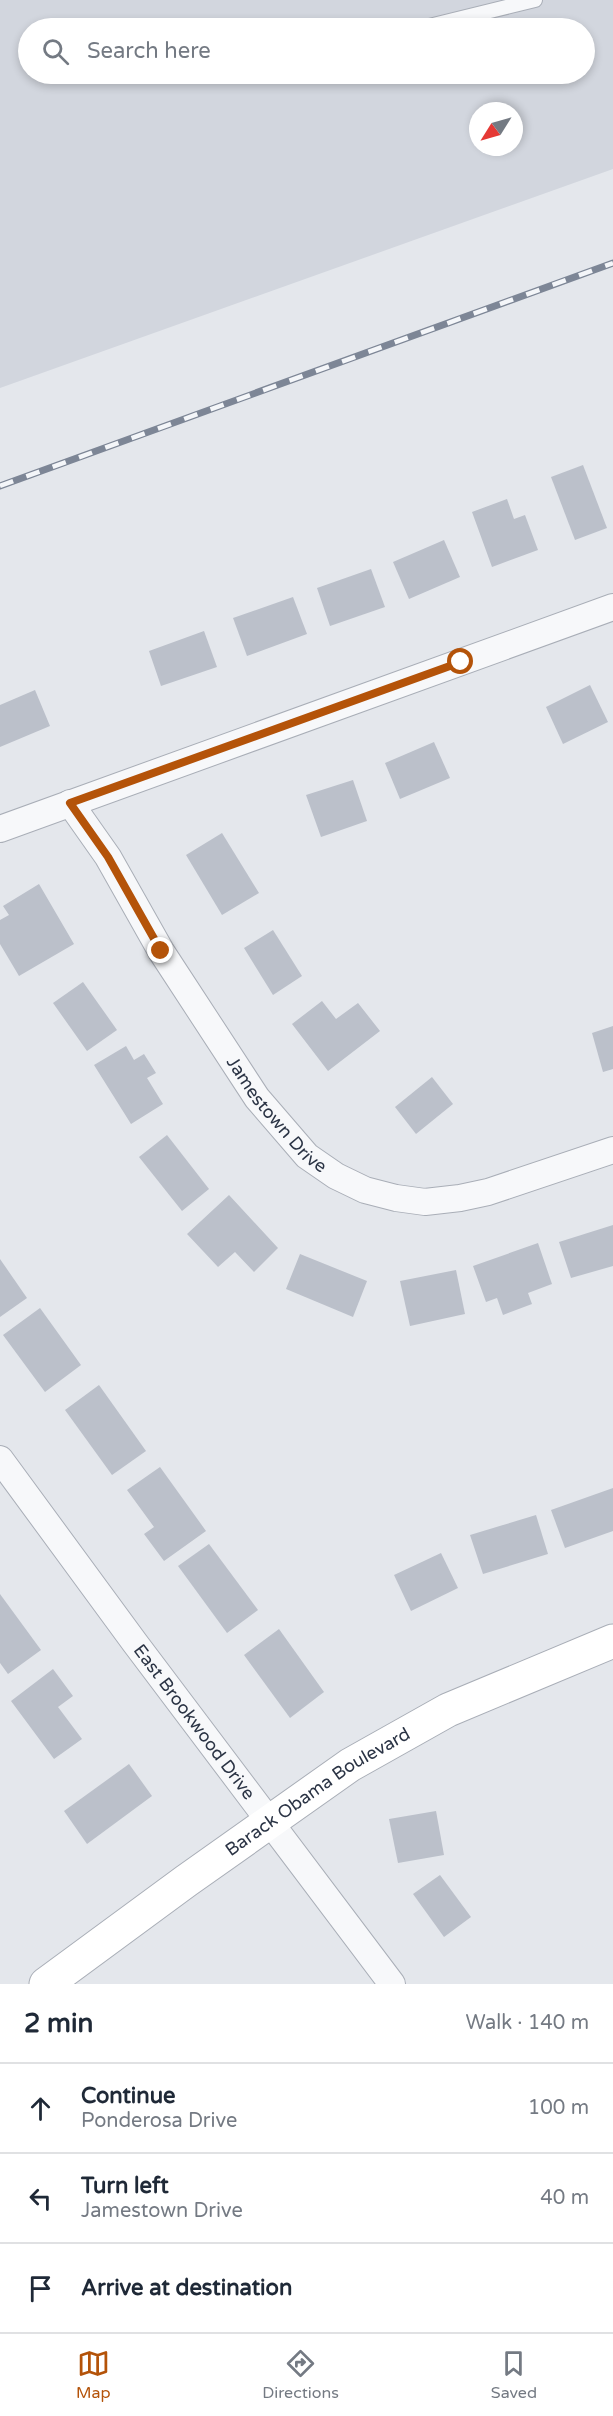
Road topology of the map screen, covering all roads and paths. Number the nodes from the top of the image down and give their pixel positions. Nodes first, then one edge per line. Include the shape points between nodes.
1 (535, 0) edge
2 (462, 18) edge
3 (613, 607) edge
4 (70, 803) junction
5 (0, 828) edge
6 (613, 1150) edge
7 (0, 1459) edge
8 (613, 1641) edge
9 (271, 1821) junction
10 (46, 1984) edge
11 (392, 1984) edge

1 - 2 lane
3 - 4 street
4 - 5 street
4 - 6 street, Jamestown Drive via 108,857 161,951 257,1098 308,1156 336,1176 365,1190 425,1202 488,1192
7 - 9 street, East Brookwood Drive
8 - 9 main road, Barack Obama Boulevard via 448,1710 350,1765
9 - 10 main road, Barack Obama Boulevard
9 - 11 street, East Brookwood Drive

